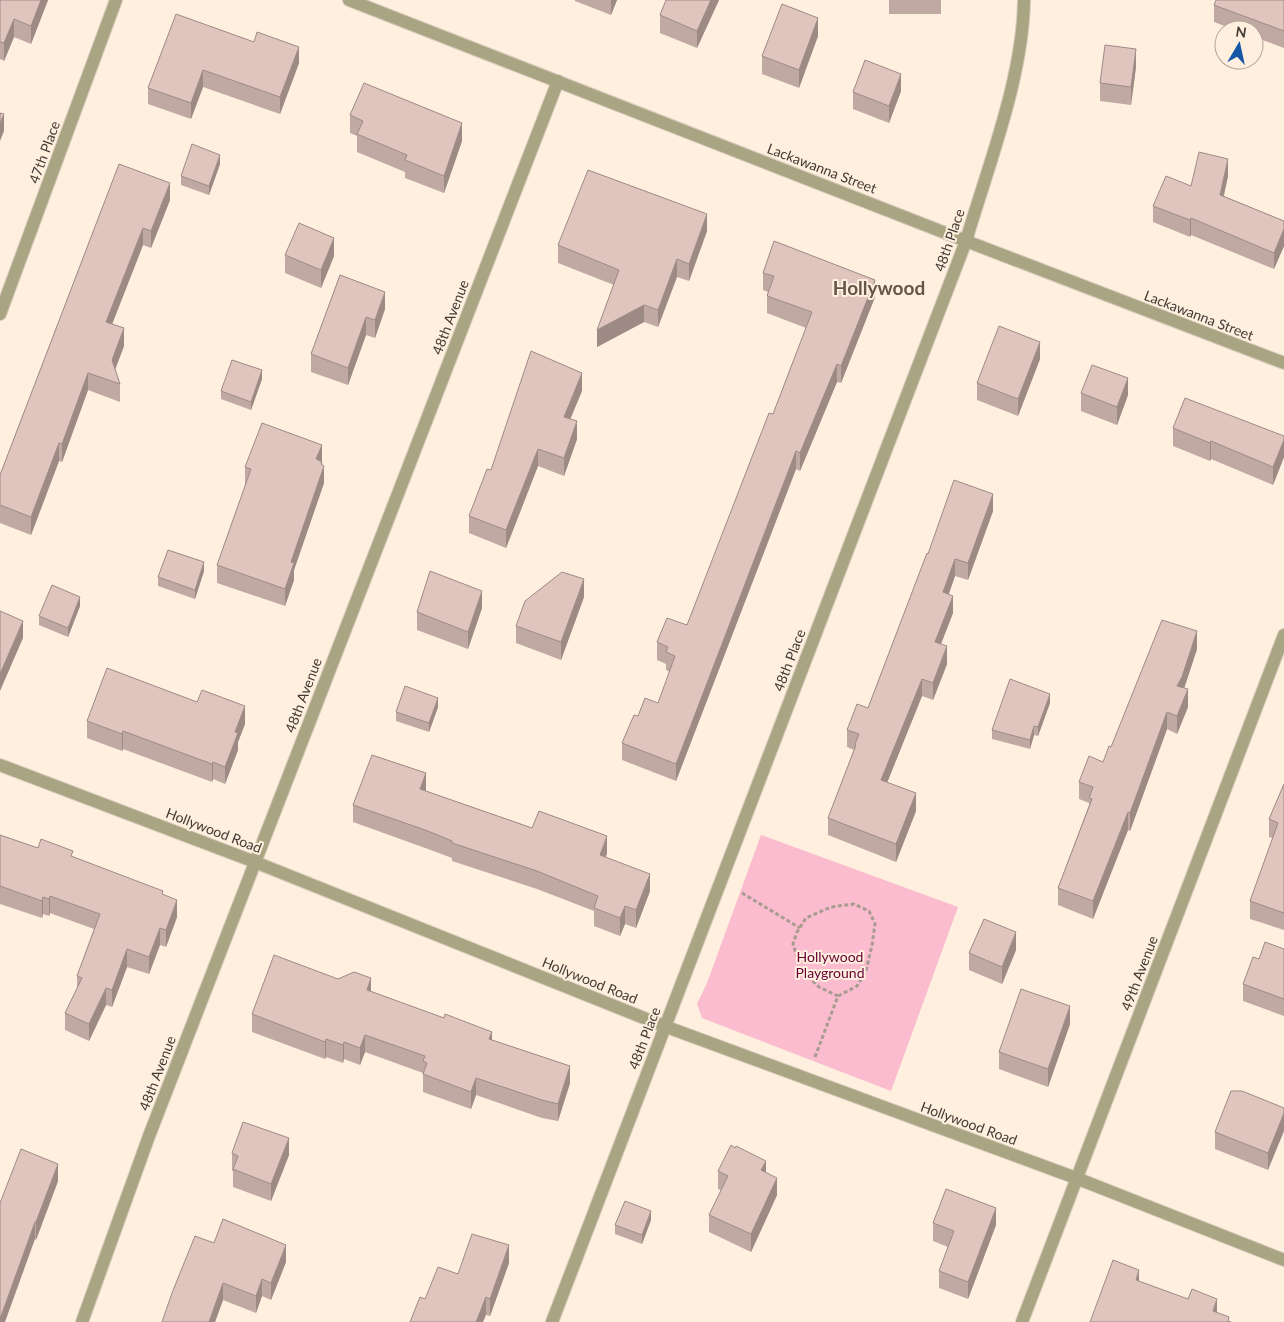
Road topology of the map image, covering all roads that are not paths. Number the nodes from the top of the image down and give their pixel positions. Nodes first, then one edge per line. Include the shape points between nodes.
1 (116, 0) edge
2 (349, 0) edge
3 (1024, 0) edge
4 (558, 81) junction
5 (966, 241) junction
6 (0, 314) edge
7 (1284, 363) edge
8 (1284, 635) edge
9 (0, 766) edge
10 (255, 862) junction
11 (664, 1026) junction
12 (1076, 1178) junction
13 (1284, 1260) edge
14 (82, 1322) edge
15 (552, 1322) edge
16 (1022, 1322) edge

1 - 6 street, 47th Place
2 - 4 street, Lackawanna Street
3 - 5 street, 48th Place via 1024,25 1009,99
4 - 5 street, Lackawanna Street
4 - 10 street, 48th Avenue
5 - 7 street, Lackawanna Street
5 - 11 street, 48th Place
8 - 12 street, 49th Avenue
9 - 10 street, Hollywood Road
10 - 11 street, Hollywood Road
10 - 14 street, 48th Avenue via 149,1136
11 - 12 street, Hollywood Road
11 - 15 street, 48th Place
12 - 13 street, Hollywood Road
12 - 16 street, 49th Avenue

